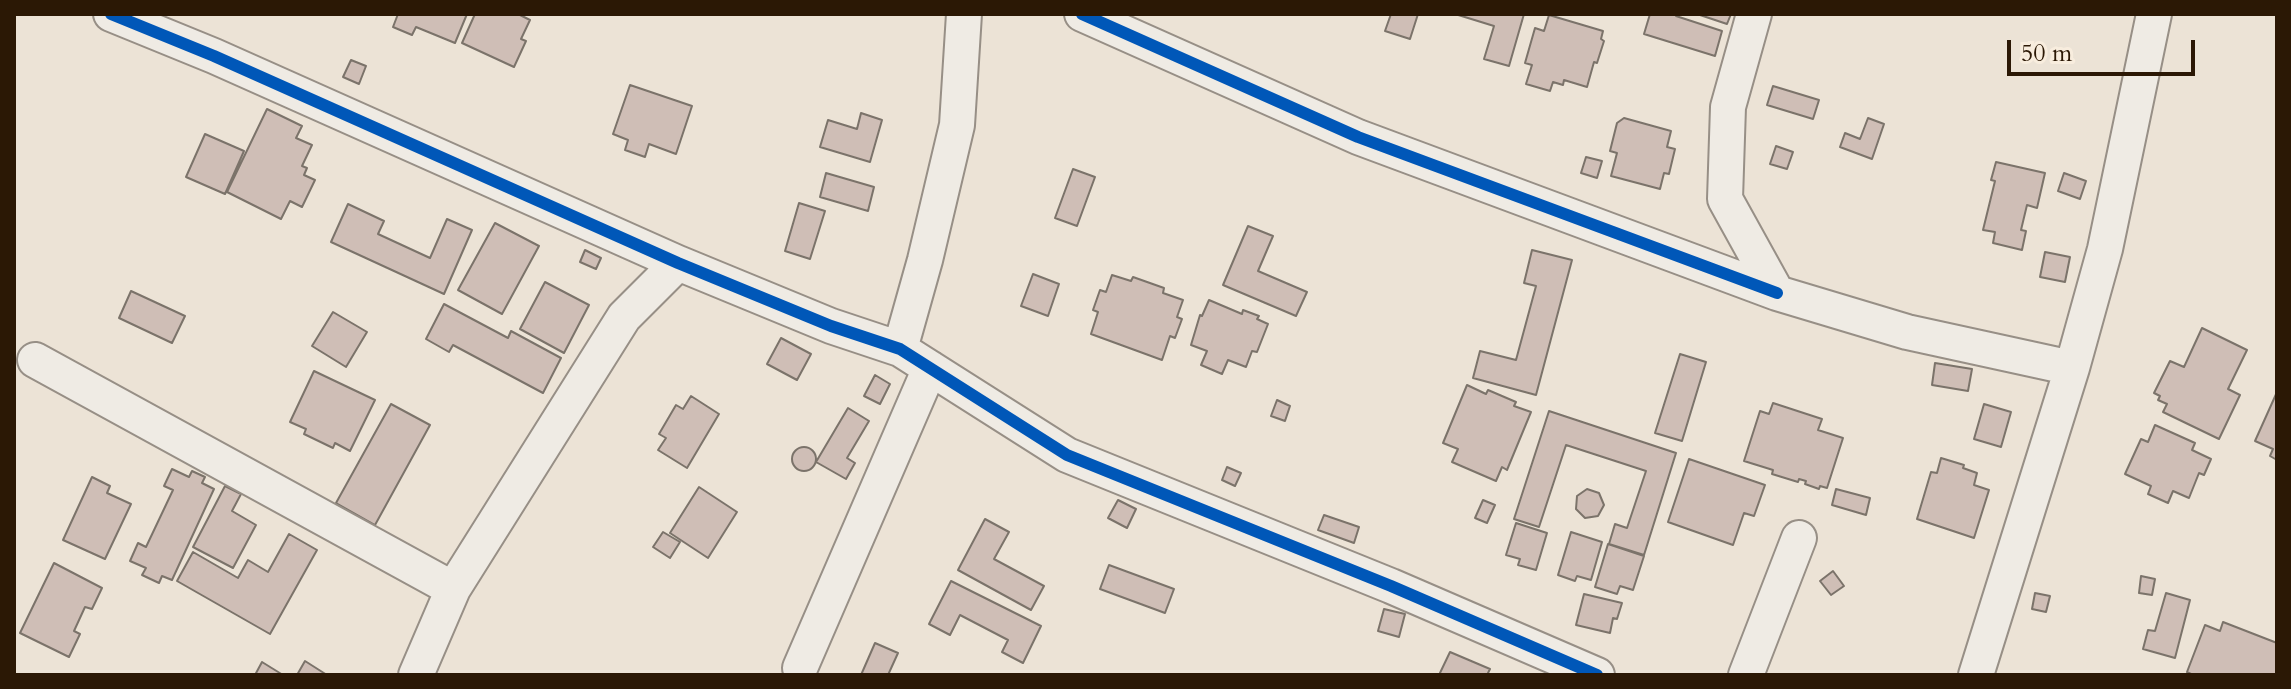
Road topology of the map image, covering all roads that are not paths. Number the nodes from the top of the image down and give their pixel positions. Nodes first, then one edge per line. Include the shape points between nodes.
1 (111, 14) edge
2 (964, 14) edge
3 (1082, 14) edge
4 (1754, 14) edge
5 (2154, 14) edge
6 (678, 263) junction
7 (1777, 293) junction
8 (900, 349) junction
9 (35, 360) dead end
10 (930, 368) junction
11 (2072, 368) junction
12 (1799, 538) dead end
13 (453, 589) junction
14 (800, 668) dead end
15 (416, 675) edge
16 (1597, 675) edge
17 (1746, 675) edge
18 (1976, 675) edge

1 - 6 street
2 - 8 street via 957,125
3 - 7 street via 1358,137
4 - 7 street via 1728,107 1725,199
5 - 11 street via 2105,249
6 - 8 street
6 - 13 street via 624,317
7 - 11 street via 1907,332
8 - 10 street
9 - 13 street
10 - 14 street
10 - 16 street via 1067,455
11 - 18 street
12 - 17 street
13 - 15 street

